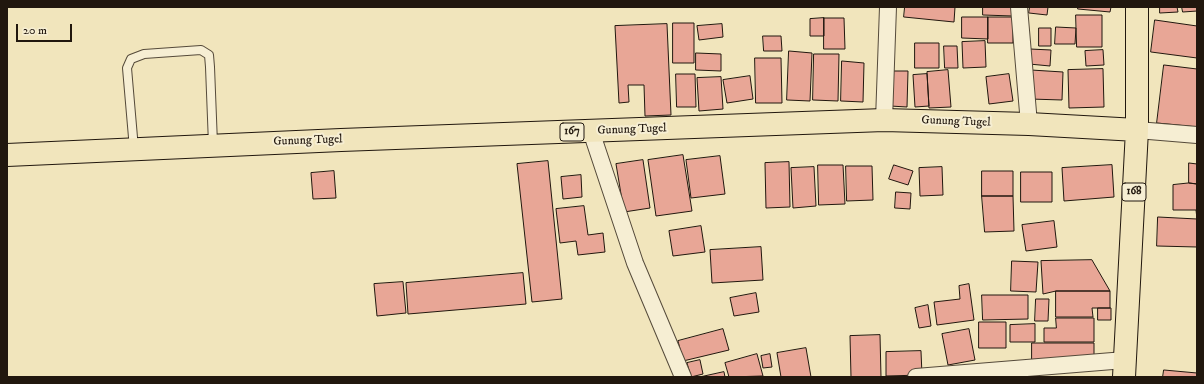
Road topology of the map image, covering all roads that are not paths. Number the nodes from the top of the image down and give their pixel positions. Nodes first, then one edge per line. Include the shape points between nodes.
1 (888, 7) edge
2 (1019, 7) edge
3 (1137, 7) edge
4 (884, 120) junction
5 (1029, 124) junction
6 (1137, 130) junction
7 (592, 131) junction
8 (1197, 135) edge
9 (213, 145) junction
10 (134, 149) junction
11 (7, 155) edge
12 (1125, 369) edge
13 (683, 377) edge
14 (916, 377) edge

1 - 4 street
2 - 5 street
3 - 6 main road, 168
4 - 5 main road, Gunung Tugel / 167
4 - 7 main road, Gunung Tugel / 167
5 - 6 main road, Gunung Tugel / 167
6 - 8 street
6 - 12 main road, 168
7 - 9 main road, Gunung Tugel / 167
7 - 13 street via 635,263
9 - 10 main road, Gunung Tugel / 167
9 - 10 lane via 209,55 201,50 144,54 131,58 127,68
10 - 11 main road, Gunung Tugel / 167
12 - 14 street

